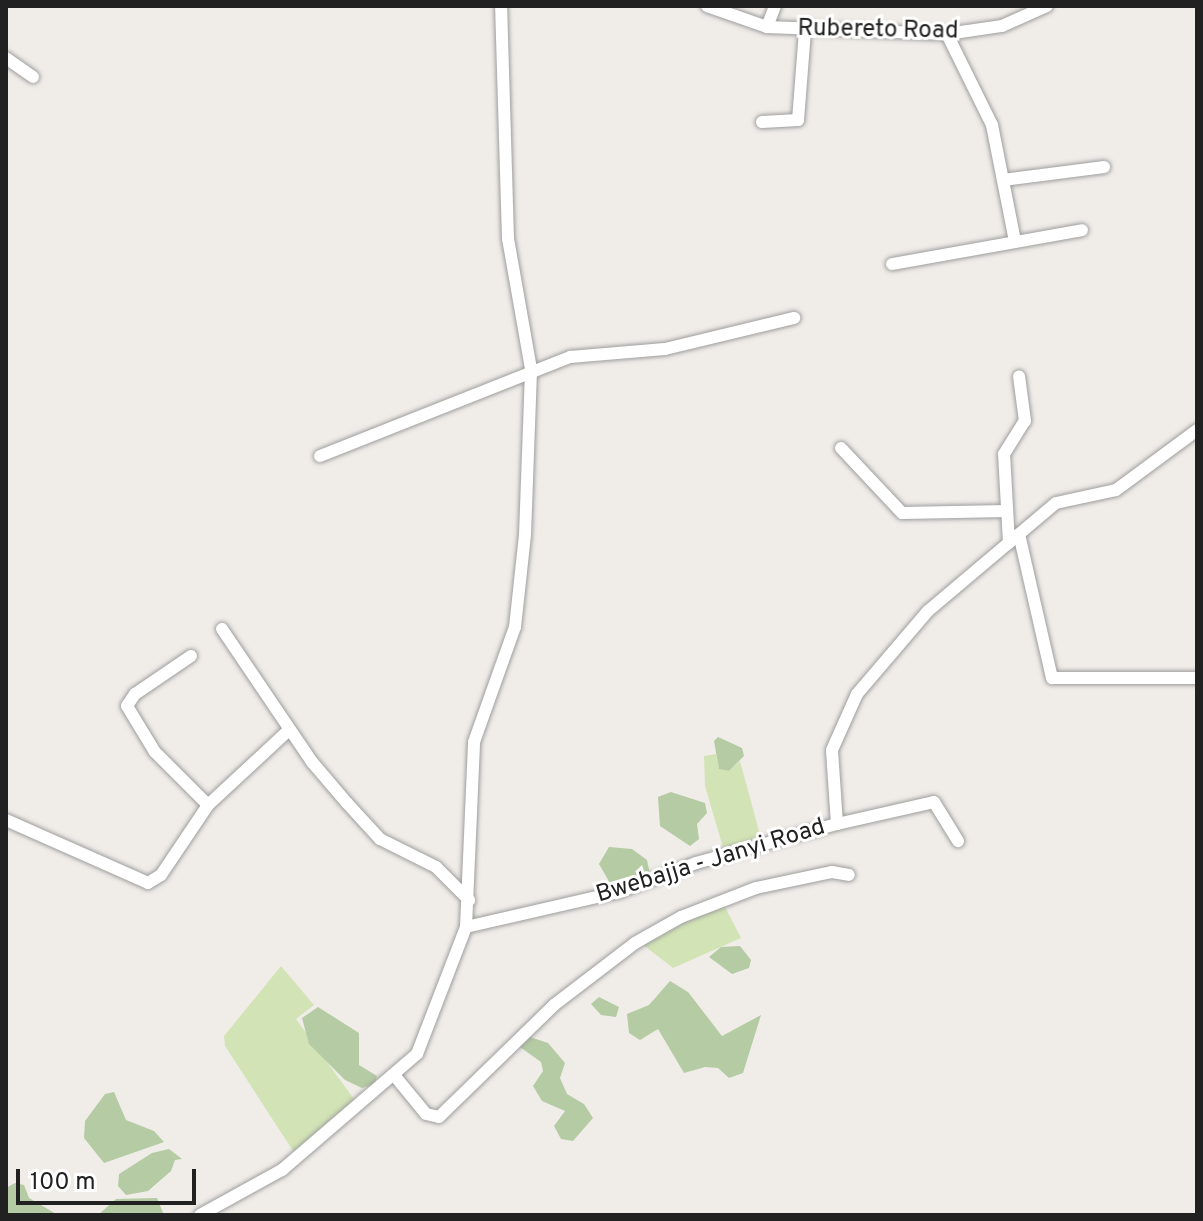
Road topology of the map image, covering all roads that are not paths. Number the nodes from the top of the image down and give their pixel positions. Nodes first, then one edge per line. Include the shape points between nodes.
1 (501, 6) edge
2 (707, 6) edge
3 (775, 6) edge
4 (1047, 6) edge
5 (767, 27) junction
6 (805, 32) junction
7 (947, 34) junction
8 (6, 58) edge
9 (33, 77) dead end
10 (762, 122) dead end
11 (1104, 167) dead end
12 (1003, 180) junction
13 (1082, 230) dead end
14 (1015, 241) junction
15 (892, 264) dead end
16 (794, 318) dead end
17 (531, 369) junction
18 (1019, 376) dead end
19 (1197, 430) edge
20 (841, 448) dead end
21 (320, 456) dead end
22 (1007, 511) junction
23 (1014, 539) junction
24 (222, 629) dead end
25 (191, 656) dead end
26 (1197, 678) edge
27 (289, 730) junction
28 (208, 805) junction
29 (6, 820) edge
30 (837, 824) junction
31 (958, 841) dead end
32 (849, 875) dead end
33 (469, 900) junction
34 (466, 927) junction
35 (394, 1075) junction
36 (200, 1215) edge

1 - 17 street via 508,239
2 - 5 street, Rubereto Road
3 - 5 street
4 - 7 street, Rubereto Road via 1002,26
5 - 6 street, Rubereto Road
6 - 7 street, Rubereto Road
6 - 10 street via 798,120
7 - 12 street via 992,125
8 - 9 street
11 - 12 street
12 - 14 street
13 - 14 street
14 - 15 street
16 - 17 street via 665,349 586,354
17 - 21 street
17 - 33 street via 523,567 511,641 474,742
18 - 22 street via 1025,421 1004,454
19 - 23 street, Bwebajja - Janyi Road via 1121,487 1056,503
20 - 22 street via 902,513
22 - 23 street
23 - 26 street via 1052,678
23 - 30 street, Bwebajja - Janyi Road via 928,611 857,694 832,750
24 - 27 street
25 - 28 street via 135,694 127,706 155,752
27 - 28 street
27 - 33 street via 380,839 436,867
28 - 29 street via 161,875 148,883
30 - 31 street via 925,800 940,805
30 - 34 street, Bwebajja - Janyi Road via 696,863 619,892
32 - 35 street via 832,872 756,888 681,917 635,943 554,1005 439,1117 426,1114
33 - 34 street
34 - 35 street via 423,1042
35 - 36 street via 282,1170

